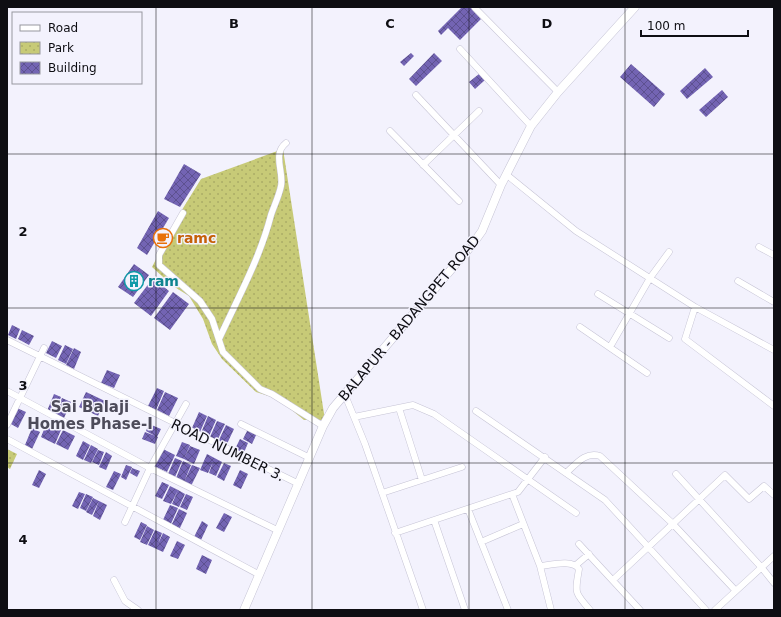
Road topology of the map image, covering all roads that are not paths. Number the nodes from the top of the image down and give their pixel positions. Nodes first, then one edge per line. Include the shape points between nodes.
1 (634, 7) edge
2 (475, 8) dead end
3 (460, 49) dead end
4 (558, 92) junction
5 (416, 96) dead end
6 (479, 111) dead end
7 (531, 126) junction
8 (390, 131) dead end
9 (454, 134) junction
10 (286, 144) dead end
11 (423, 165) junction
12 (507, 175) junction
13 (501, 185) junction
14 (460, 201) dead end
15 (183, 213) dead end
16 (759, 247) dead end
17 (669, 252) dead end
18 (774, 255) edge
19 (650, 278) junction
20 (738, 281) dead end
21 (598, 294) dead end
22 (774, 302) edge
23 (695, 307) junction
24 (630, 313) junction
25 (580, 327) dead end
26 (669, 338) dead end
27 (219, 339) junction
28 (7, 340) edge
29 (610, 347) junction
30 (44, 348) dead end
31 (774, 350) edge
32 (39, 357) junction
33 (647, 373) dead end
34 (7, 390) edge
35 (345, 395) junction
36 (20, 398) junction
37 (186, 404) dead end
38 (774, 406) edge
39 (399, 408) junction
40 (476, 411) dead end
41 (354, 417) junction
42 (241, 424) dead end
43 (7, 425) edge
44 (175, 425) junction
45 (322, 426) junction
46 (7, 439) edge
47 (544, 457) junction
48 (310, 458) junction
49 (462, 467) dead end
50 (150, 468) junction
51 (566, 473) junction
52 (676, 474) dead end
53 (528, 479) junction
54 (422, 480) junction
55 (299, 484) junction
56 (382, 493) junction
57 (512, 494) junction
58 (774, 496) edge
59 (698, 498) junction
60 (132, 507) junction
61 (468, 509) junction
62 (576, 513) dead end
63 (434, 520) junction
64 (124, 522) dead end
65 (672, 523) junction
66 (523, 524) junction
67 (277, 530) junction
68 (395, 533) junction
69 (481, 542) junction
70 (579, 544) dead end
71 (648, 547) junction
72 (589, 554) junction
73 (774, 556) edge
74 (576, 565) junction
75 (540, 566) junction
76 (762, 568) junction
77 (258, 574) junction
78 (114, 580) dead end
79 (612, 580) junction
80 (774, 583) edge
81 (735, 590) junction
82 (138, 610) edge
83 (244, 610) edge
84 (423, 610) edge
85 (464, 610) edge
86 (508, 610) edge
87 (551, 610) edge
88 (590, 610) edge
89 (640, 610) edge
90 (706, 610) edge
91 (715, 610) edge

1 - 4 street, BALAPUR - BADANGPET ROAD
2 - 4 street
3 - 7 street
4 - 7 street, BALAPUR - BADANGPET ROAD
5 - 9 street
6 - 9 street
7 - 12 street, BALAPUR - BADANGPET ROAD
8 - 11 street
9 - 11 street
9 - 13 street
10 - 27 street via 278,160 281,188 267,233
11 - 14 street
12 - 13 street, BALAPUR - BADANGPET ROAD
12 - 19 street via 576,231
13 - 35 street, BALAPUR - BADANGPET ROAD via 482,230 472,245
15 - 27 street via 159,255 159,265 200,301 212,319
16 - 18 street
17 - 19 street
19 - 23 street
19 - 24 street
20 - 22 street
21 - 24 street
23 - 31 street
23 - 38 street via 685,339
24 - 26 street
24 - 29 street
25 - 29 street
27 - 45 street via 223,352 260,389
28 - 32 street, ROAD NUMBER 3.
29 - 33 street
30 - 32 street
32 - 36 street
32 - 44 street, ROAD NUMBER 3.
34 - 36 street
35 - 41 street
35 - 45 street, BALAPUR - BADANGPET ROAD
36 - 43 street
36 - 50 street
37 - 44 street
39 - 41 street
39 - 53 street via 413,405 434,414
39 - 54 street
40 - 47 street
41 - 56 street
42 - 48 street
44 - 50 street
44 - 55 street, ROAD NUMBER 3.
45 - 48 street, BALAPUR - BADANGPET ROAD
46 - 60 street
47 - 51 street
47 - 53 street
48 - 55 street, BALAPUR - BADANGPET ROAD
49 - 54 street
50 - 60 street
50 - 67 street
51 - 65 street via 586,456 600,456
51 - 71 street via 605,500
52 - 59 street
53 - 57 street via 518,492
53 - 62 street
54 - 56 street
55 - 67 street, BALAPUR - BADANGPET ROAD
56 - 68 street
57 - 61 street
57 - 66 street
58 - 59 street via 764,486 749,499 725,475
59 - 65 street
59 - 76 street
60 - 64 street
60 - 77 street
61 - 63 street
61 - 69 street
63 - 68 street
63 - 85 street
65 - 71 street
65 - 81 street
66 - 69 street
66 - 75 street
67 - 77 street, BALAPUR - BADANGPET ROAD
68 - 84 street
69 - 86 street
70 - 72 street
71 - 79 street
71 - 90 street
72 - 74 street
72 - 79 street
73 - 76 street
74 - 75 street via 571,563
74 - 88 street via 579,569 577,595
75 - 87 street
76 - 80 street
76 - 81 street
77 - 83 street, BALAPUR - BADANGPET ROAD
78 - 82 street via 125,601
79 - 89 street
81 - 91 street

